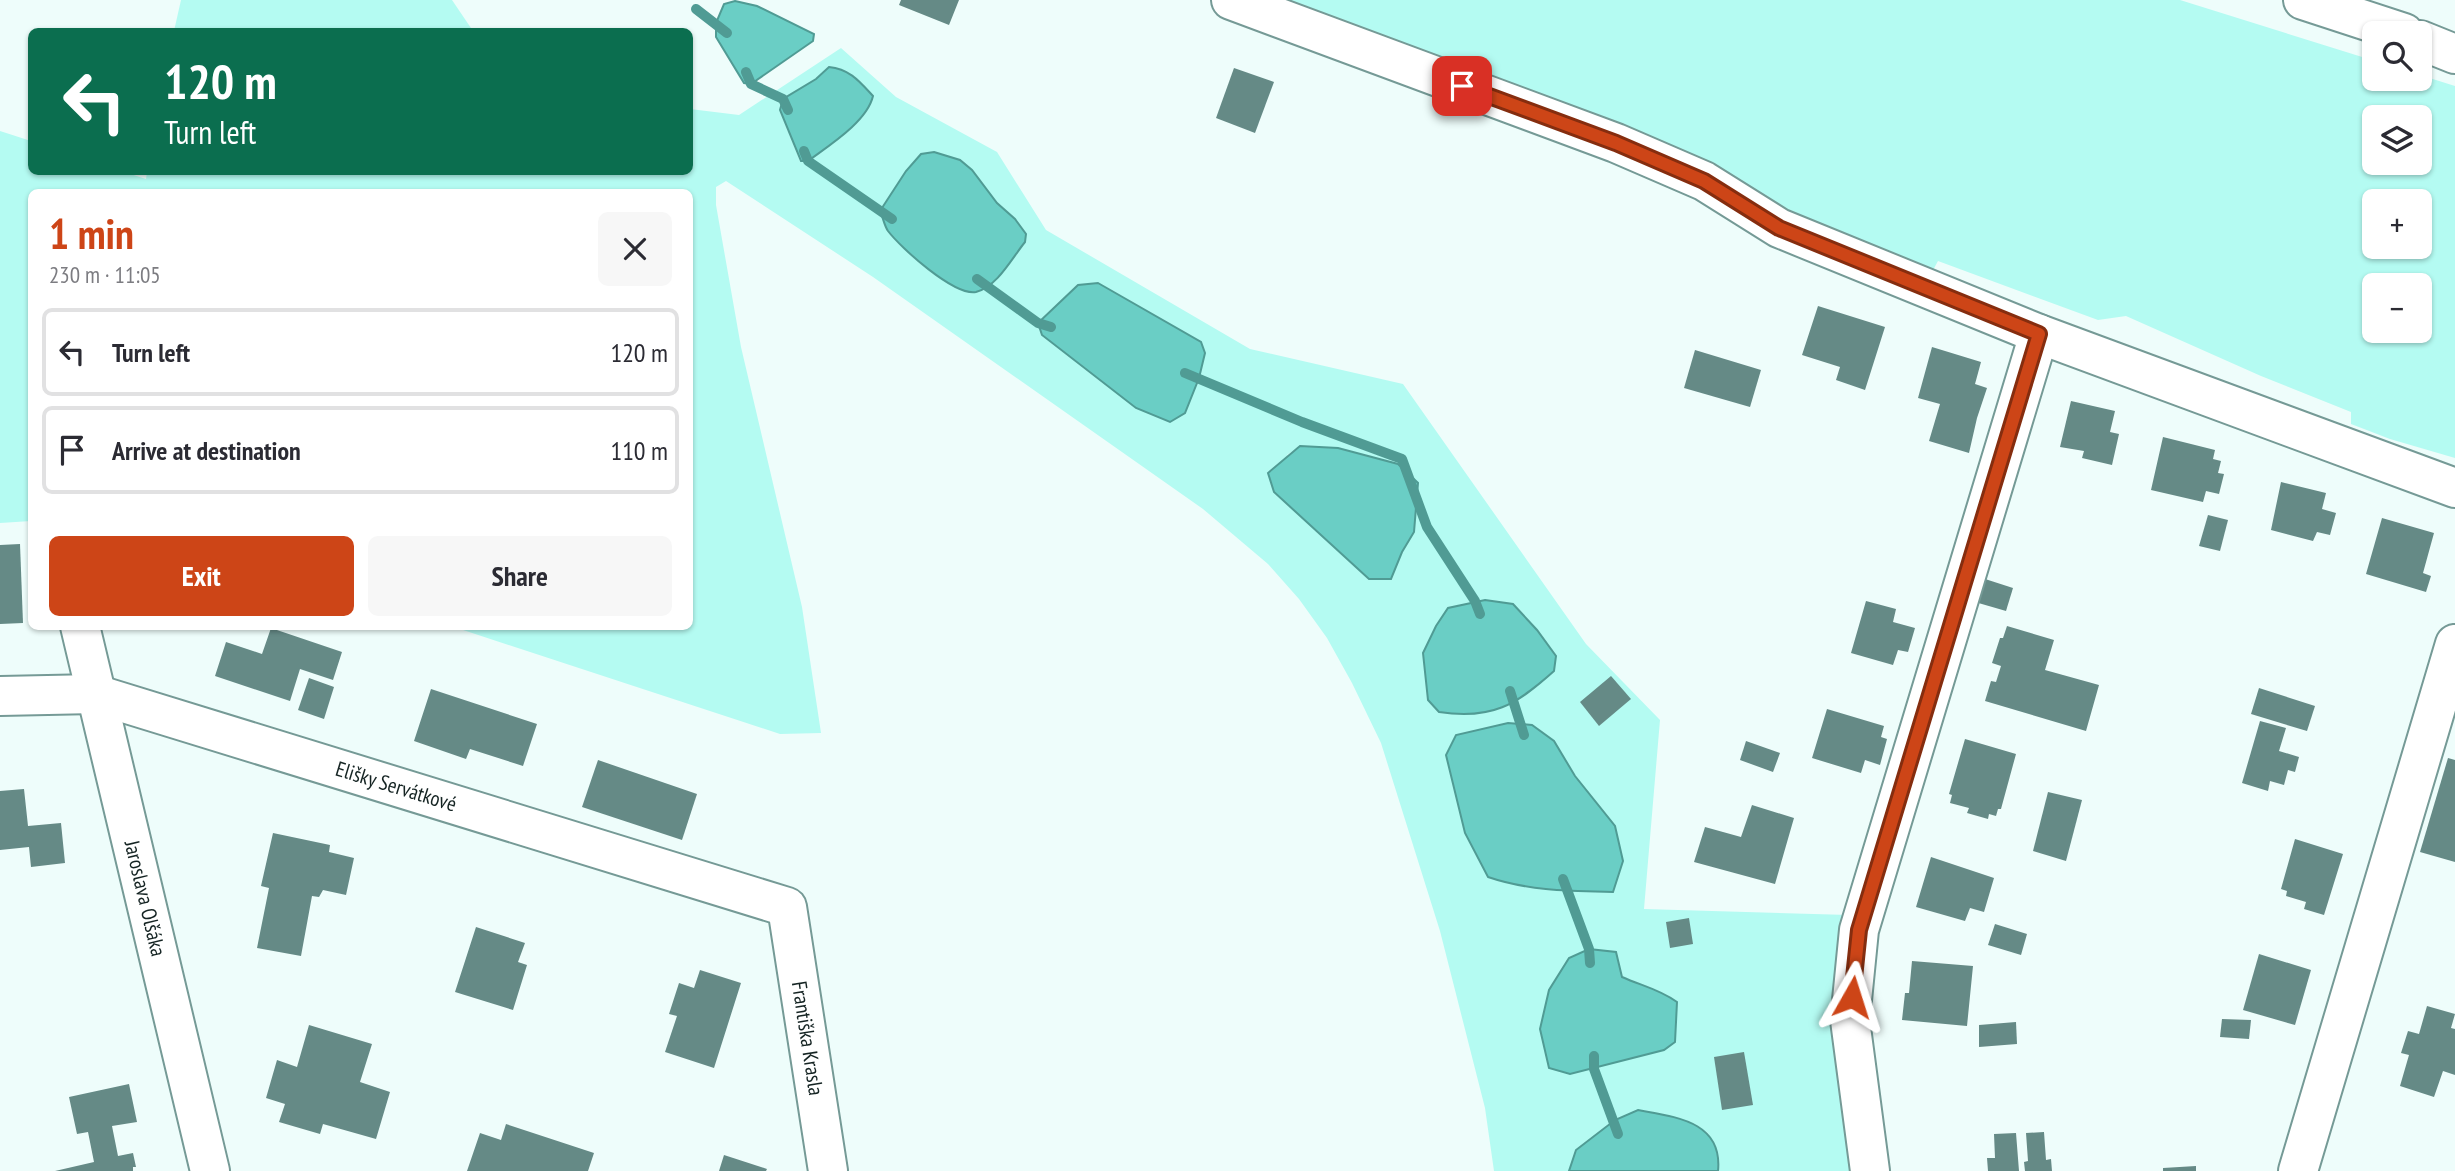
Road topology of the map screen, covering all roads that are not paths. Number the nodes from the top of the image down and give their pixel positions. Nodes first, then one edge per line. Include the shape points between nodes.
1 (1231, 0) edge
2 (2303, 0) edge
3 (2389, 21) edge
4 (2432, 41) edge
5 (2455, 54) edge
6 (2039, 334) junction
7 (2455, 488) edge
8 (81, 630) edge
9 (2455, 644) edge
10 (95, 694) junction
11 (0, 696) edge
12 (787, 907) joint
13 (215, 1169) edge
14 (828, 1171) edge
15 (1870, 1171) edge
16 (2298, 1171) edge

1 - 6 street via 1616,143 1704,181 1779,228
2 - 3 street
4 - 5 street
6 - 7 street
6 - 15 street via 1859,930 1850,1020
8 - 10 street, Jaroslava Olšáka
9 - 16 street
10 - 11 street, Elišky Servátkové
10 - 12 street, Elišky Servátkové
10 - 13 street, Jaroslava Olšáka
12 - 14 street, Františka Krasla

